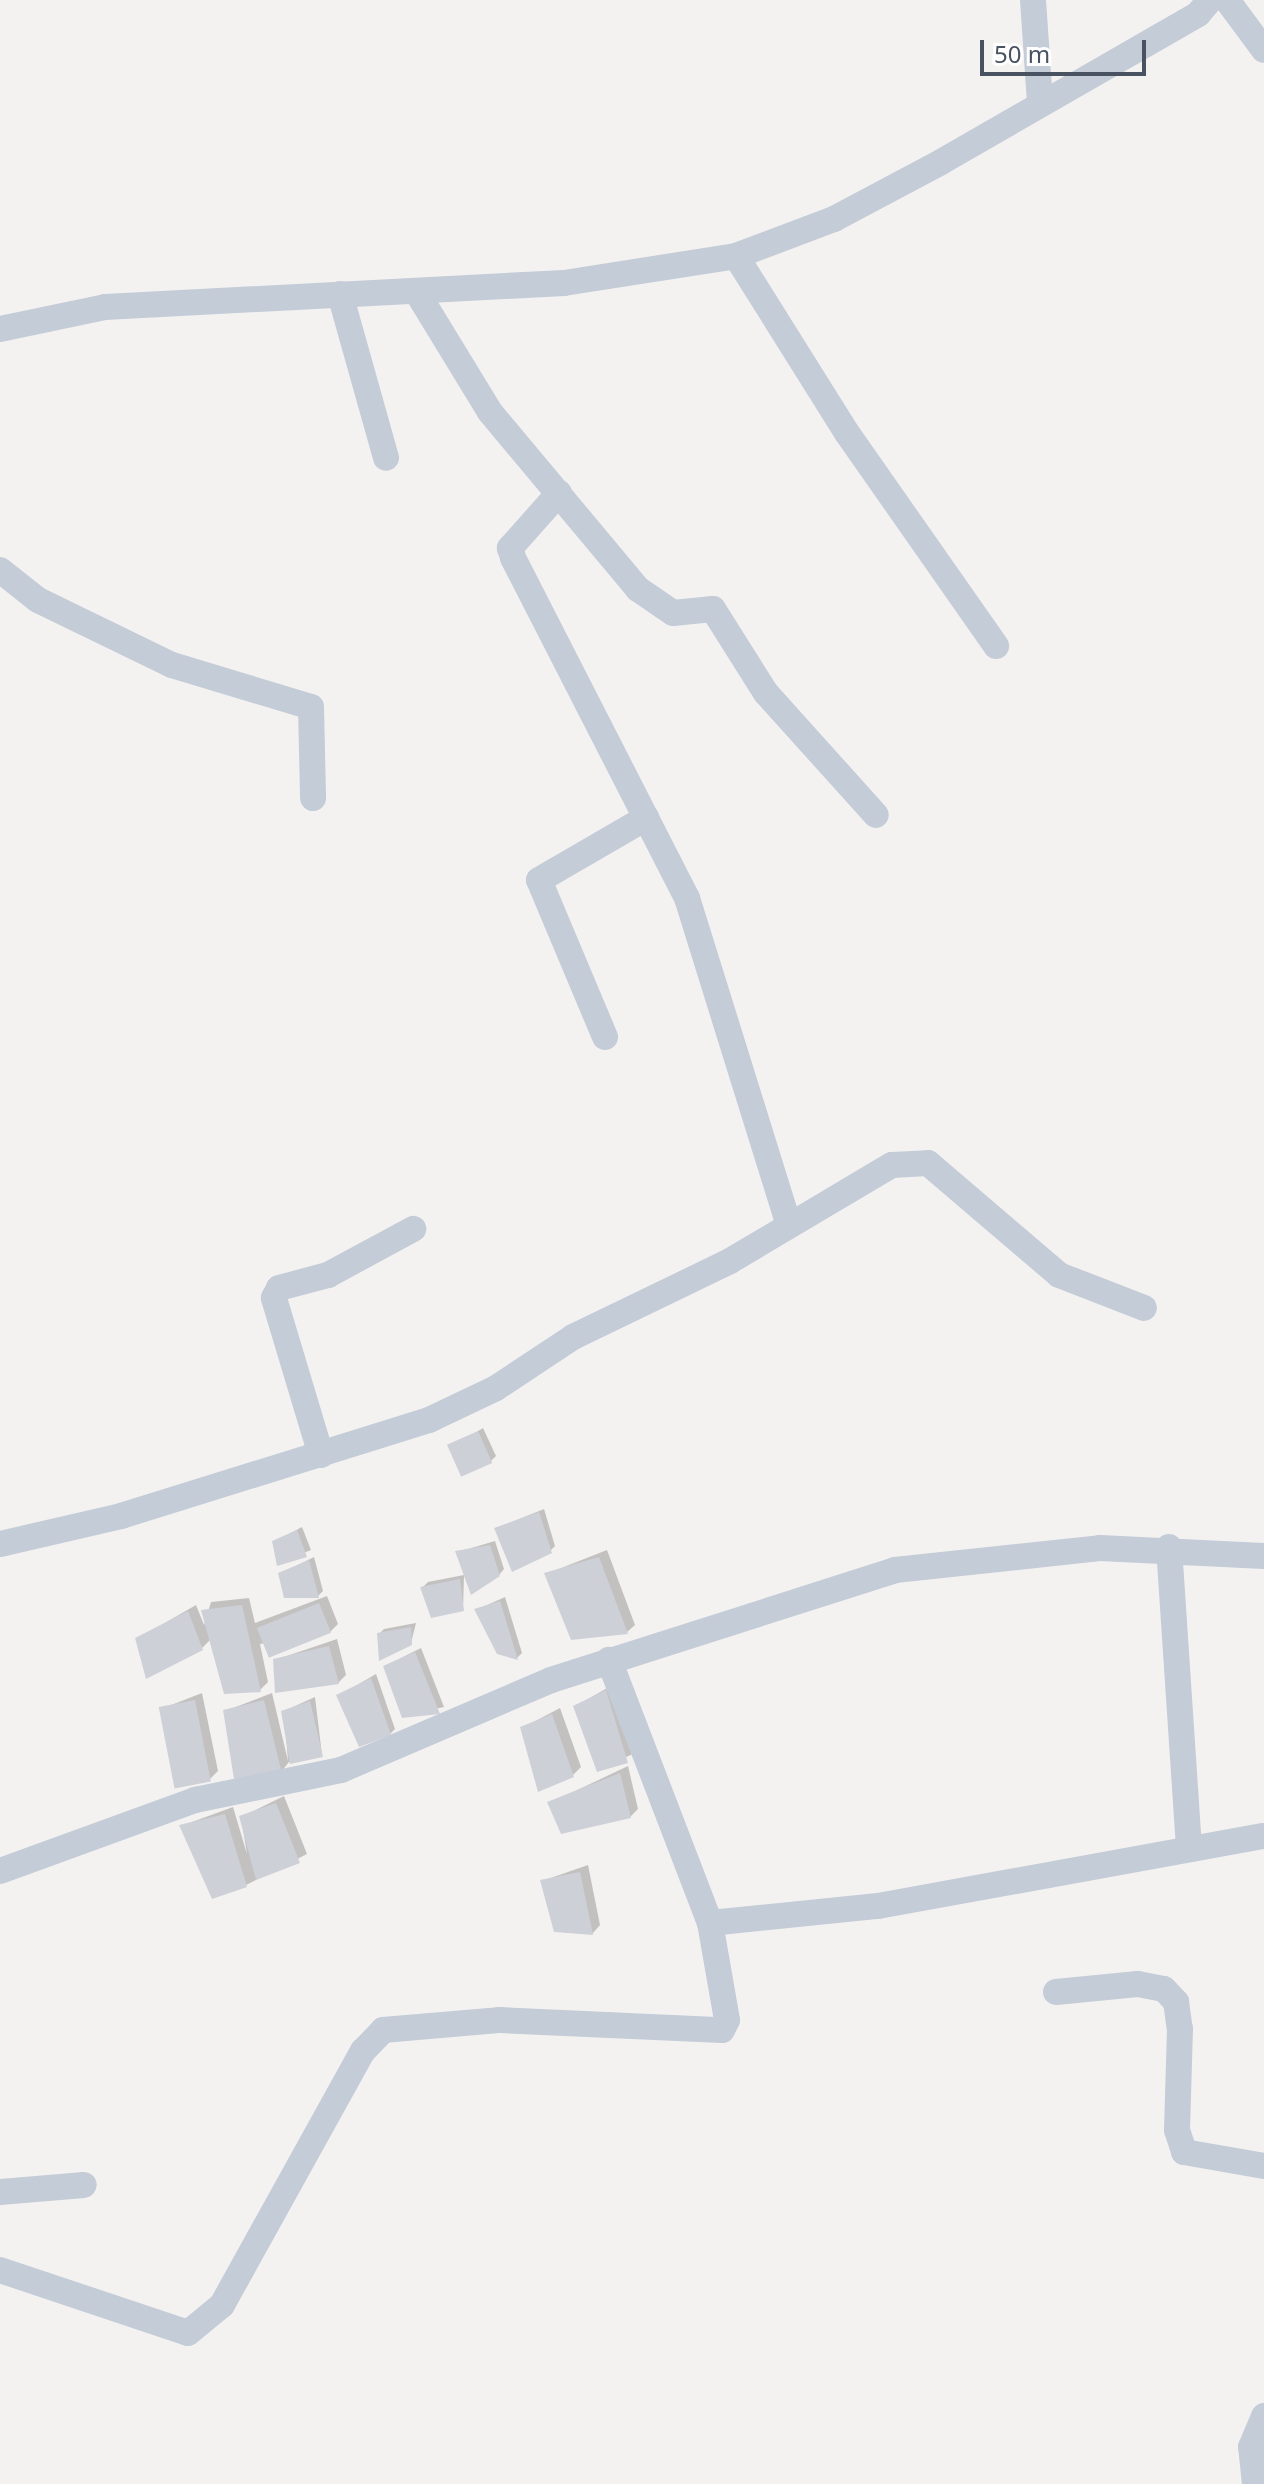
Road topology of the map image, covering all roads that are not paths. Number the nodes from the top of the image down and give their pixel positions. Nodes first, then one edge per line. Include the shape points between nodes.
1 (1033, 0) edge
2 (1227, 0) edge
3 (1204, 7) edge
4 (1242, 23) junction
5 (1263, 46) edge
6 (1040, 102) junction
7 (736, 256) junction
8 (340, 294) junction
9 (418, 294) junction
10 (0, 329) edge
11 (386, 458) dead end
12 (559, 493) junction
13 (0, 570) edge
14 (996, 646) dead end
15 (313, 798) dead end
16 (876, 815) dead end
17 (646, 818) junction
18 (605, 1037) dead end
19 (788, 1223) junction
20 (413, 1229) dead end
21 (1144, 1308) dead end
22 (321, 1455) junction
23 (0, 1544) edge
24 (1169, 1547) junction
25 (1264, 1556) edge
26 (609, 1660) junction
27 (1264, 1836) edge
28 (1189, 1847) junction
29 (0, 1871) edge
30 (710, 1923) junction
31 (1056, 1992) dead end
32 (1264, 2166) edge
33 (84, 2185) dead end
34 (0, 2192) edge
35 (0, 2270) edge
36 (1264, 2416) edge
37 (1255, 2484) edge

1 - 6 street
2 - 4 street
3 - 4 street
3 - 6 street
4 - 5 street
6 - 7 street via 834,219
7 - 9 street via 642,275
7 - 14 street via 847,433
8 - 9 street
8 - 10 street via 105,307
8 - 11 street
9 - 12 street via 490,412
12 - 16 street via 664,611 713,609 766,693
12 - 17 street via 510,548
13 - 15 street via 38,600 172,665 311,707
17 - 18 street via 539,880
17 - 19 street via 711,958
19 - 21 street via 857,1180 892,1165 928,1163 1059,1275
19 - 22 street via 730,1261 531,1359 496,1388
20 - 22 street via 328,1275 279,1288 274,1298
22 - 23 street via 121,1516
24 - 25 street
24 - 26 street via 895,1570
24 - 28 street
26 - 29 street via 341,1770 195,1800
26 - 30 street
27 - 28 street
28 - 30 street via 878,1906
30 - 35 street via 727,2020 717,2032 499,2020 383,2030 363,2051 222,2305 188,2333
31 - 32 street via 1138,1984 1164,1989 1176,2002 1180,2029 1177,2130 1184,2152
33 - 34 street
36 - 37 street via 1251,2447

